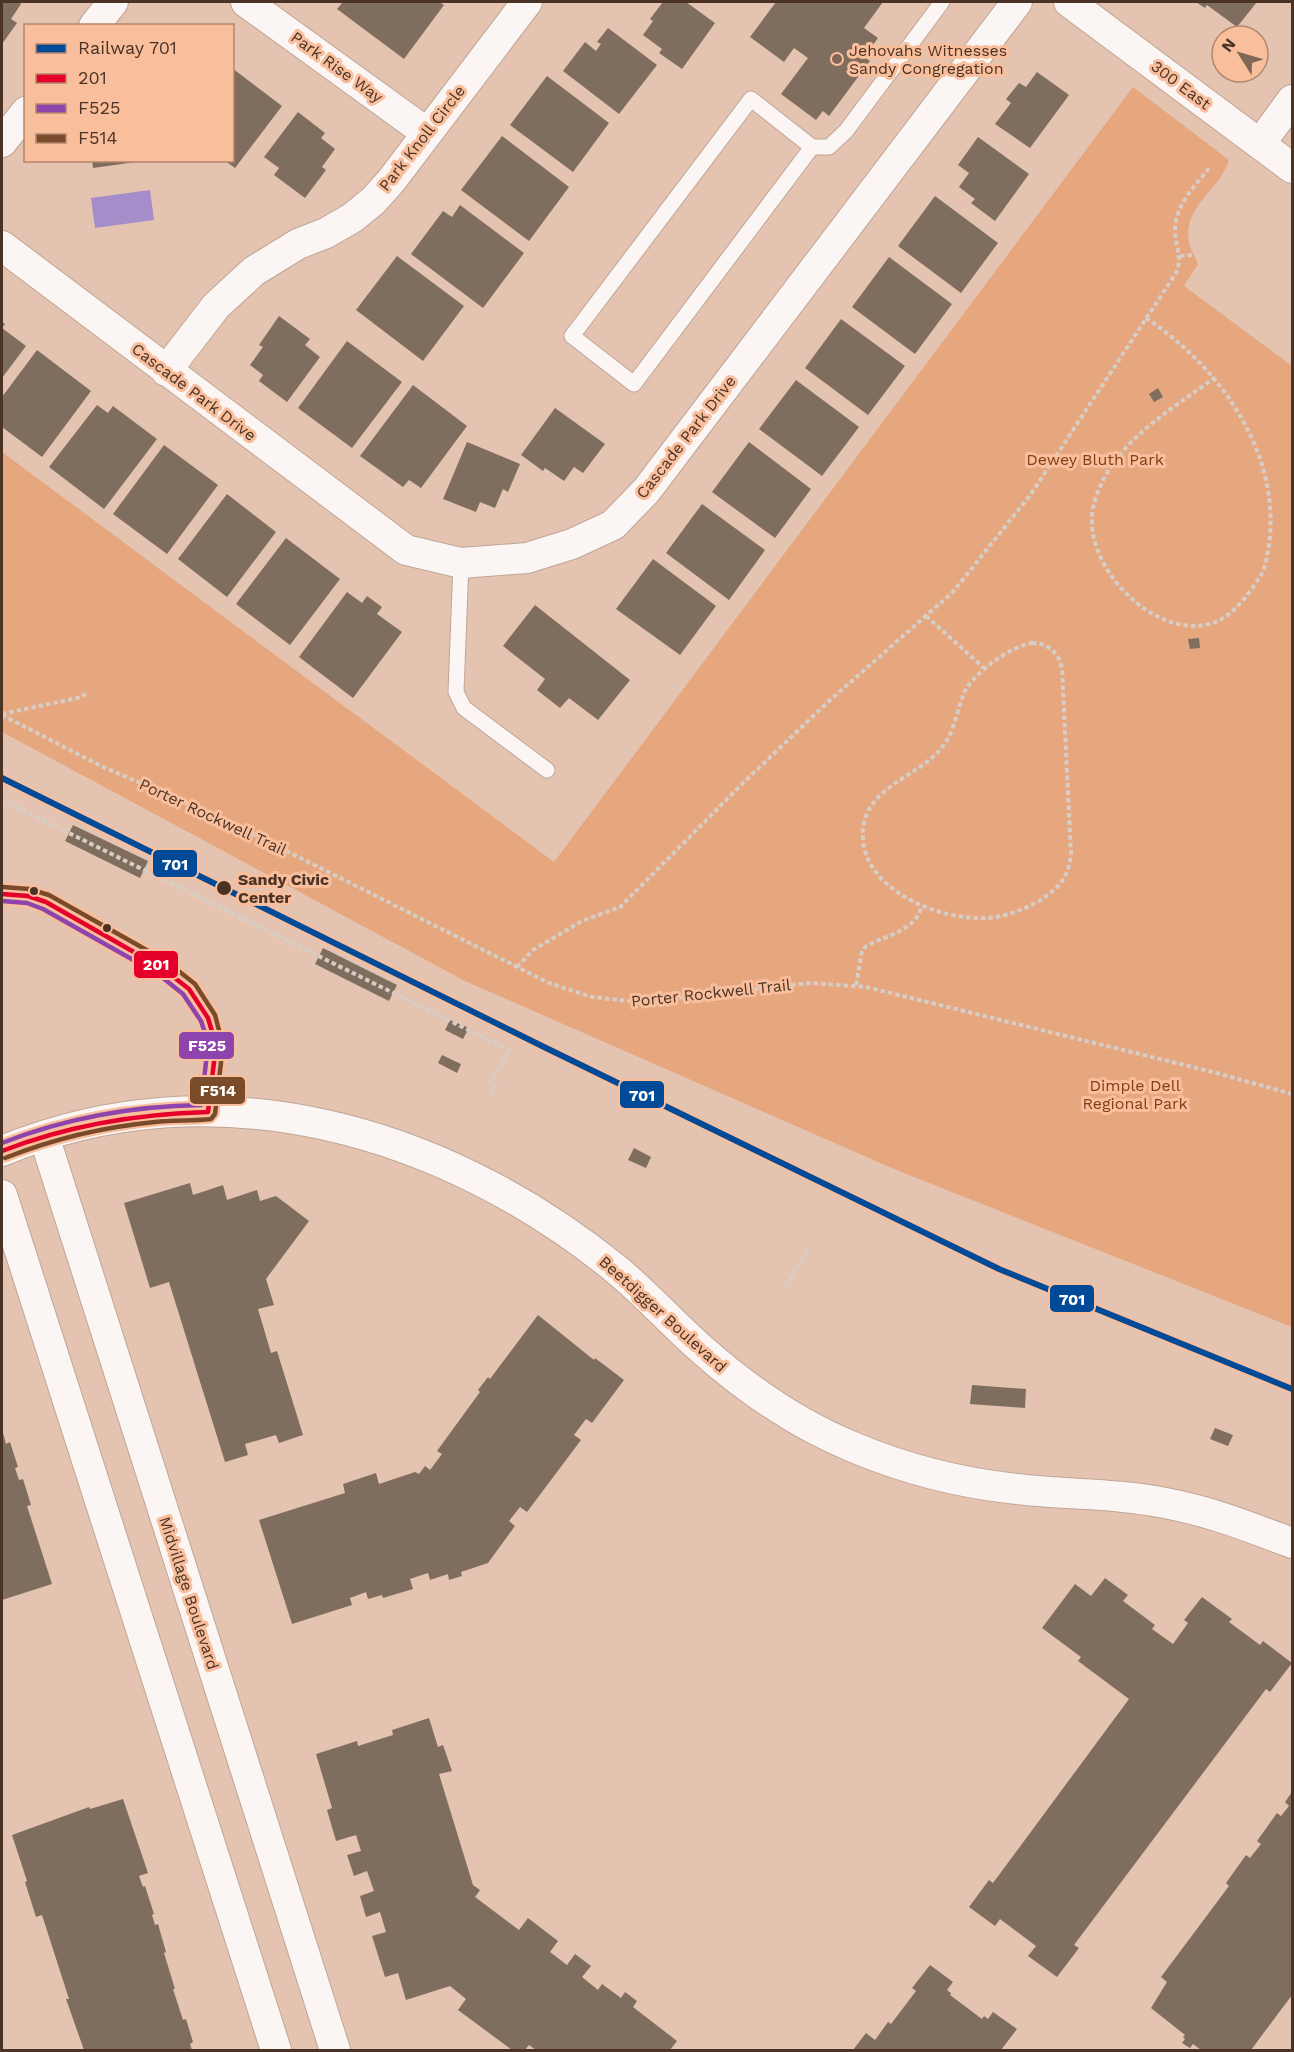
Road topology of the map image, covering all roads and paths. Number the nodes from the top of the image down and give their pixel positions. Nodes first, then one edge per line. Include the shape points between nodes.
1 (112, 2) edge
2 (246, 2) edge
3 (527, 2) edge
4 (942, 2) edge
5 (1017, 2) edge
6 (1069, 2) edge
7 (96, 24) edge
8 (1293, 100) edge
9 (24, 114) edge
10 (427, 133) junction
11 (2, 142) edge
12 (1260, 144) junction
13 (812, 147) junction
14 (1210, 167) dead end
15 (1293, 168) edge
16 (2, 246) edge
17 (1193, 255) dead end
18 (1180, 256) junction
19 (1146, 318) junction
20 (166, 371) junction
21 (1217, 376) junction
22 (1229, 390) dead end
23 (1274, 547) dead end
24 (462, 563) junction
25 (926, 616) junction
26 (985, 669) junction
27 (88, 691) dead end
28 (2, 715) edge
29 (547, 770) dead end
30 (2, 800) edge
31 (2, 894) edge
32 (922, 906) junction
33 (517, 967) junction
34 (856, 985) junction
35 (1293, 1094) edge
36 (491, 1096) dead end
37 (208, 1112) junction
38 (44, 1136) junction
39 (2, 1151) edge
40 (2, 1195) edge
41 (809, 1248) dead end
42 (786, 1287) dead end
43 (1293, 1543) edge
44 (276, 2050) edge
45 (335, 2050) edge

1 - 7 street
2 - 10 street, Park Rise Way
3 - 10 street, Park Knoll Circle
4 - 13 lane via 846,131 830,147
5 - 24 street, Cascade Park Drive via 646,491 613,525 572,544 527,558
6 - 12 street, 300 East
8 - 12 street
9 - 11 street
10 - 20 street, Park Knoll Circle via 391,182 352,218 276,257 234,288
12 - 15 street, 300 East
13 - 13 lane via 751,99 572,336 634,384
14 - 18 path via 1178,214 1175,230
16 - 20 street, Cascade Park Drive
17 - 18 path
18 - 19 path via 1176,273
19 - 21 path
19 - 25 path via 1031,494 953,592
20 - 24 street, Cascade Park Drive via 406,550
21 - 22 path
21 - 23 path via 1134,439 1112,466 1099,489 1092,518 1097,549 1103,564 1128,596 1159,616 1190,625 1212,623 1226,616 1255,584
24 - 29 lane via 456,692 459,701
25 - 26 path
25 - 33 path via 828,702 620,907 582,921 533,950
26 - 32 path via 967,687 949,737 939,752 876,800 863,827 869,863 892,889
26 - 32 path via 1016,647 1032,643 1045,645 1061,661 1070,864 1053,890 1006,915 967,917
27 - 28 path via 82,697
28 - 33 path, Porter Rockwell Trail via 101,766 217,816
30 - 36 path via 509,1050 489,1084 495,1085
31 - 37 lane via 46,902 177,977 189,989 200,1002 213,1035 215,1054
32 - 34 path via 907,928 866,946
33 - 34 path, Porter Rockwell Trail via 570,991 614,1001 661,1000 810,983
34 - 35 path, Porter Rockwell Trail
37 - 38 street, Beetdigger Boulevard via 116,1118
37 - 43 street, Beetdigger Boulevard via 301,1120 350,1130 397,1144 486,1183 597,1254 632,1282 696,1345 769,1403 850,1446 976,1484 1112,1495 1197,1509
38 - 39 street, Beetdigger Boulevard
38 - 45 street, Midvillage Boulevard
40 - 44 street
41 - 42 path

